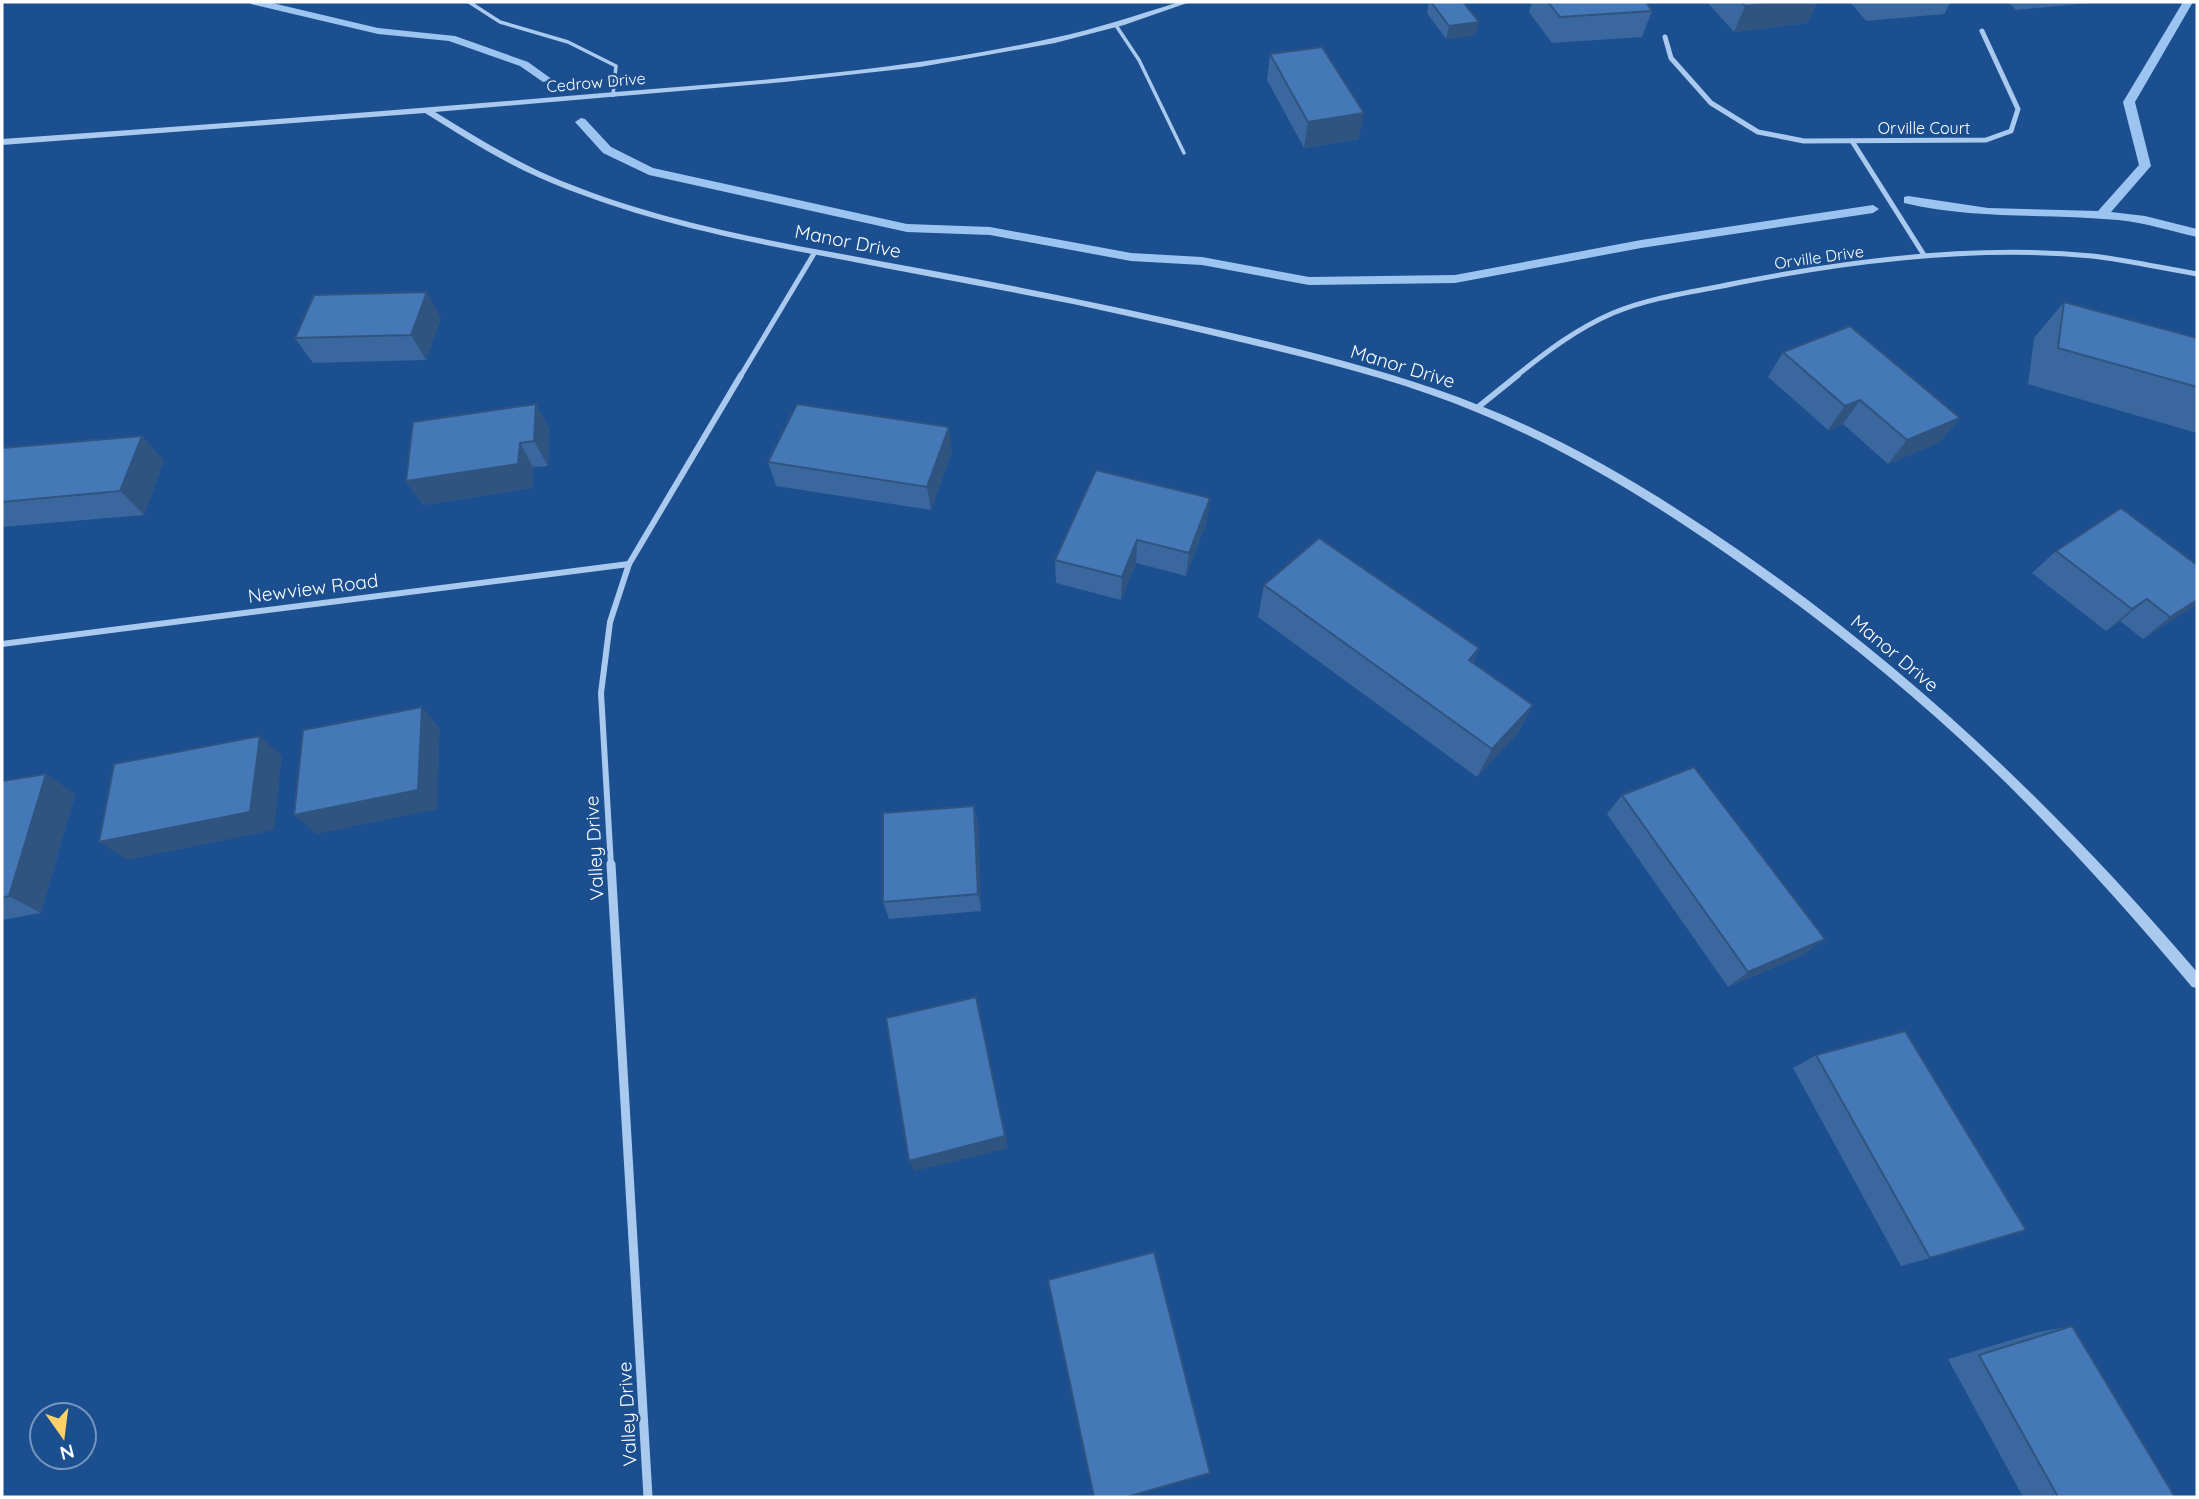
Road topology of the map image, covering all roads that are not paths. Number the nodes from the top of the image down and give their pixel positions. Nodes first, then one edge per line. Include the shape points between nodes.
1 (469, 2) edge
2 (1186, 2) edge
3 (1115, 24) junction
4 (1982, 31) dead end
5 (1665, 37) dead end
6 (613, 95) junction
7 (428, 111) junction
8 (1852, 141) junction
9 (2, 142) edge
10 (1184, 153) dead end
11 (816, 252) junction
12 (1924, 255) junction
13 (2197, 274) edge
14 (1477, 408) junction
15 (629, 564) junction
16 (2, 644) edge
17 (2197, 982) edge
18 (648, 1497) edge

1 - 6 lane via 504,24 563,41 616,66
2 - 3 street, Cedrow Drive
3 - 6 street, Cedrow Drive via 988,56
3 - 10 lane via 1139,60
4 - 8 street, Orville Court via 2018,109 2011,131 1986,140
5 - 8 street, Orville Court via 1671,58 1711,103 1758,132 1804,141
6 - 7 street, Cedrow Drive
7 - 9 street, Cedrow Drive
7 - 11 street, Manor Drive via 518,165 559,183 683,223
8 - 12 street, Orville Court
11 - 14 street, Manor Drive via 1210,330 1399,380
11 - 15 street, Valley Drive
12 - 13 street, Orville Drive via 2092,256
12 - 14 street, Orville Drive via 1794,272 1667,297 1615,313 1563,339
14 - 17 street, Manor Drive via 1538,435 1669,509 1820,614 1901,678 2059,827 2143,916
15 - 16 street, Newview Road
15 - 18 street, Valley Drive via 610,622 601,693

